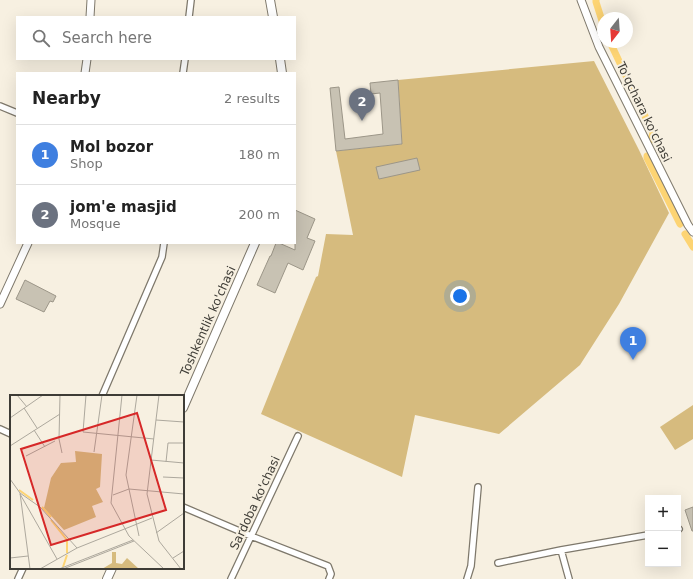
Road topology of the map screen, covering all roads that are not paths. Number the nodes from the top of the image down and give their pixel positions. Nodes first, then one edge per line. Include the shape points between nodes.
1 (90, 0) edge
2 (191, 0) edge
3 (270, 0) edge
4 (580, 0) edge
5 (90, 16) edge
6 (189, 16) edge
7 (273, 16) edge
8 (86, 60) edge
9 (185, 60) edge
10 (280, 60) edge
11 (86, 72) edge
12 (183, 72) edge
13 (282, 72) edge
14 (0, 106) edge
15 (16, 113) edge
16 (693, 232) edge
17 (28, 244) edge
18 (164, 244) edge
19 (255, 244) edge
20 (1, 300) edge
21 (102, 395) edge
22 (184, 406) edge
23 (0, 429) edge
24 (10, 434) edge
25 (298, 436) dead end
26 (478, 487) dead end
27 (184, 507) edge
28 (251, 536) junction
29 (645, 536) edge
30 (560, 550) junction
31 (498, 563) dead end
32 (23, 569) edge
33 (112, 569) edge
34 (18, 579) edge
35 (107, 579) edge
36 (231, 579) edge
37 (329, 579) edge
38 (467, 579) edge
39 (569, 579) edge

1 - 5 street
2 - 6 street
3 - 7 main road
4 - 16 street, To'qchara ko'chasi via 599,46
8 - 11 street
9 - 12 street
10 - 13 main road
14 - 15 street
17 - 20 street
18 - 21 street via 162,257
19 - 22 main road, Toshkentlik ko'chasi
23 - 24 street
25 - 28 street, Sardoba ko'chasi
26 - 38 street via 471,566
27 - 28 street
28 - 36 street, Sardoba ko'chasi
28 - 37 street via 328,566 331,574
29 - 30 street
30 - 31 street
30 - 39 street
32 - 34 street
33 - 35 main road

